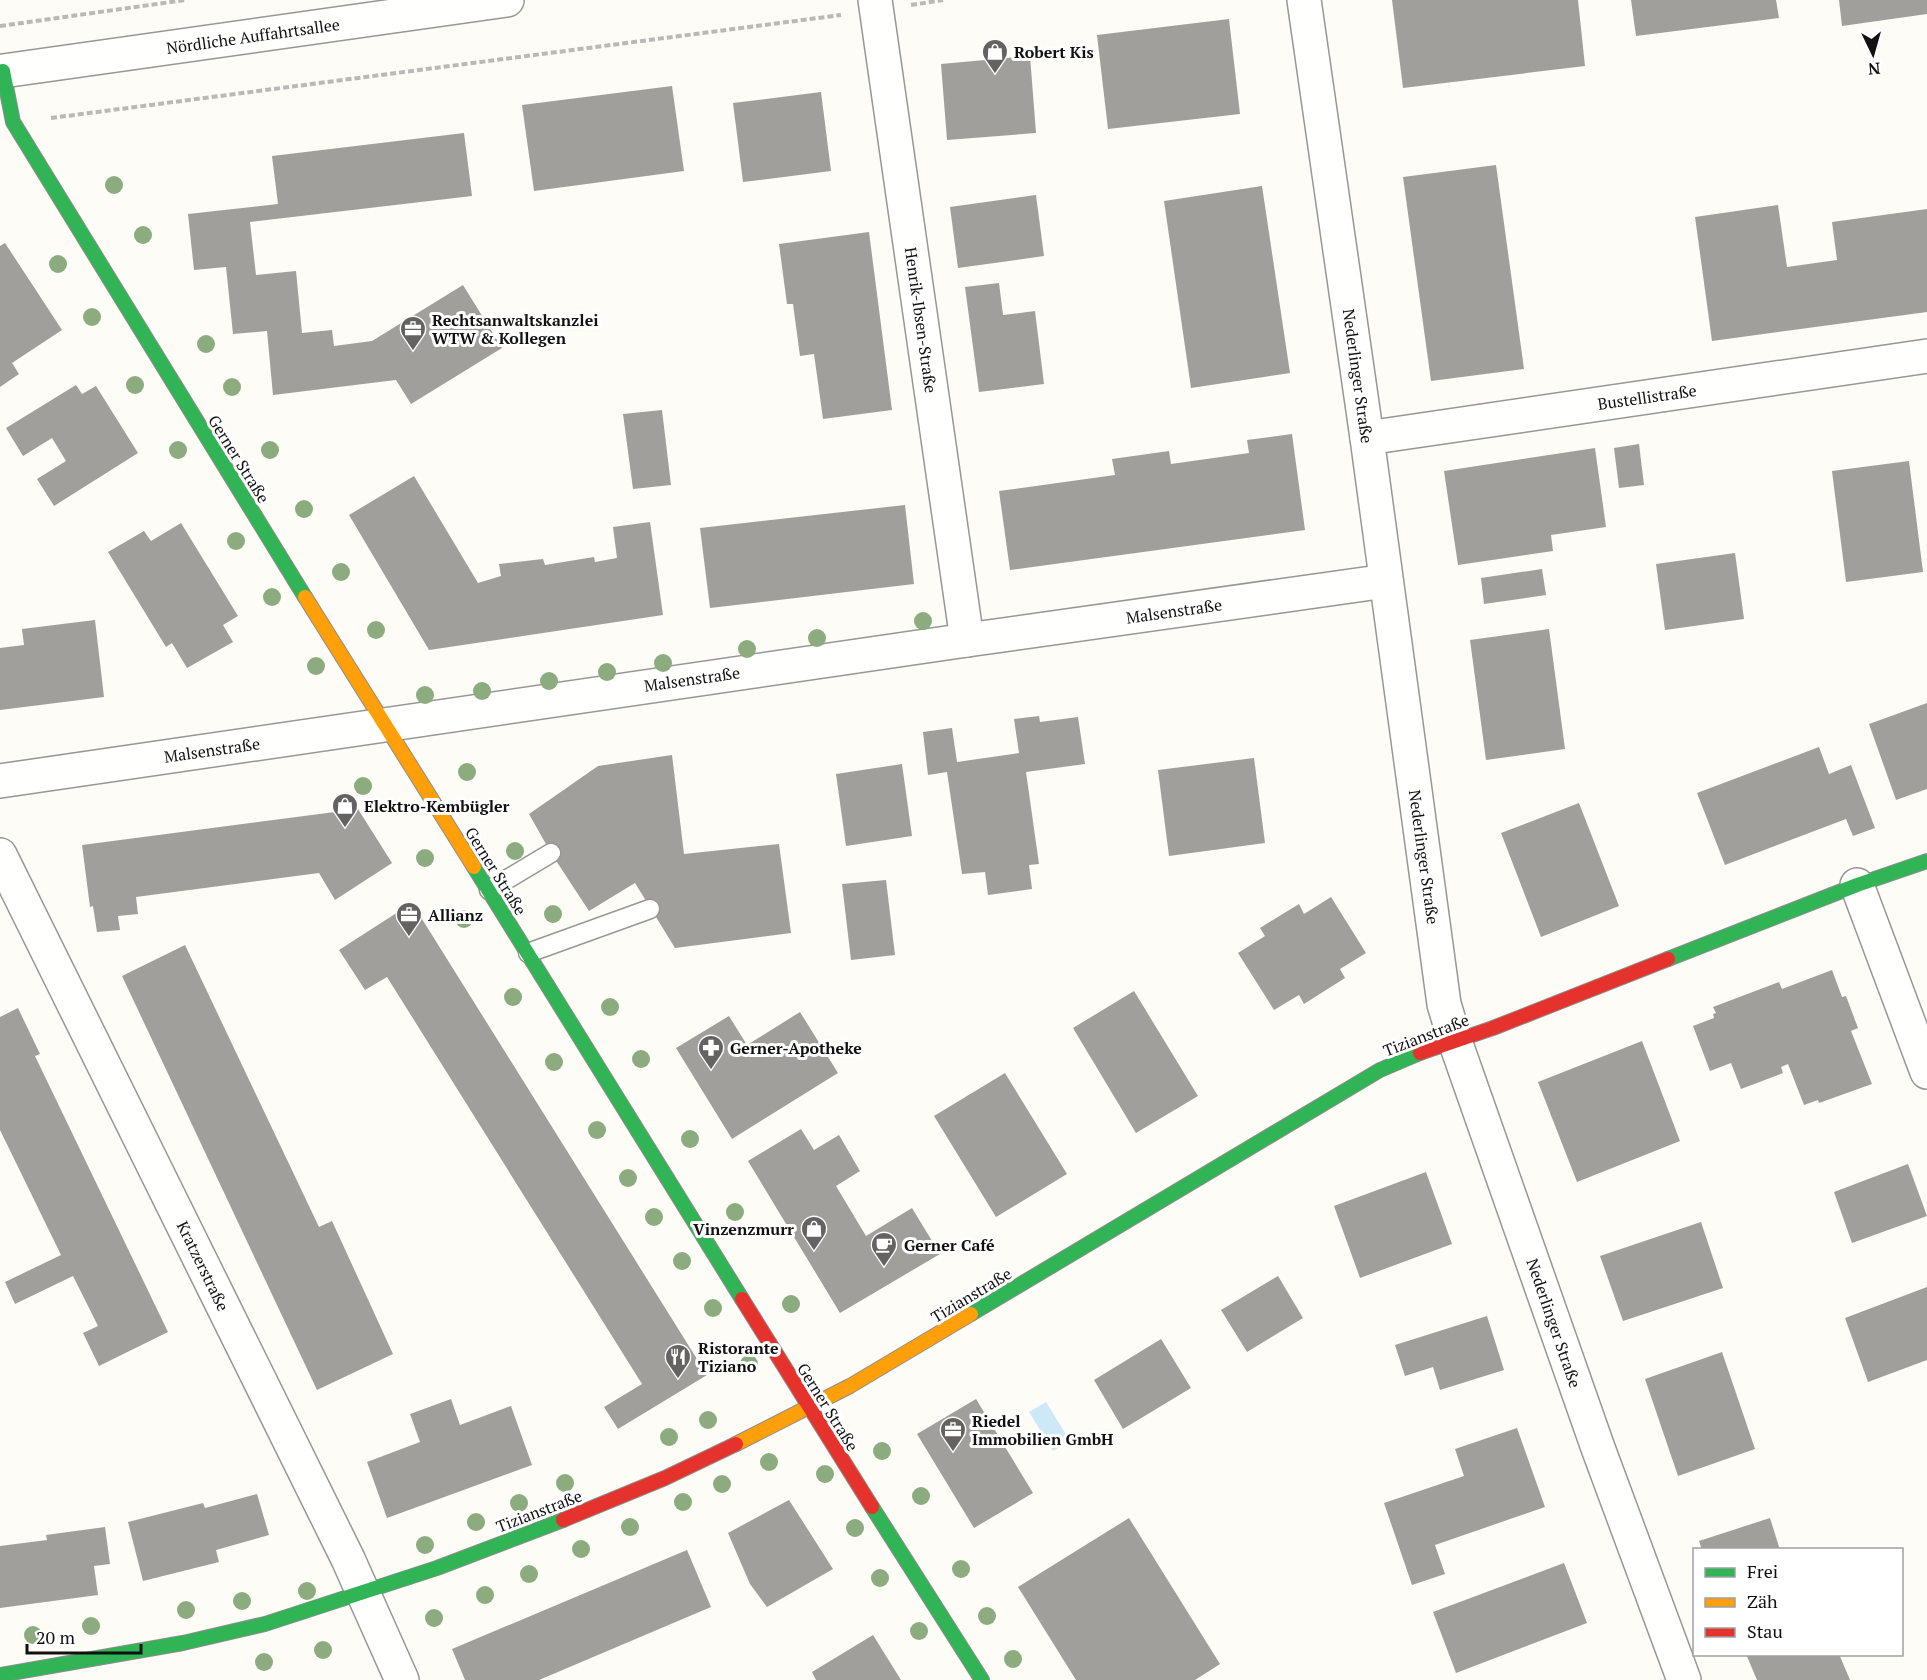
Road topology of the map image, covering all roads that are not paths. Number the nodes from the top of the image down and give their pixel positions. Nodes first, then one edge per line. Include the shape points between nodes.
1 (507, 0) edge
2 (1304, 0) edge
3 (876, 5) edge
4 (2, 71) edge
5 (1927, 356) edge
6 (1367, 438) junction
7 (1386, 581) junction
8 (967, 640) junction
9 (384, 725) junction
10 (0, 781) edge
11 (551, 853) dead end
12 (0, 855) edge
13 (1927, 861) edge
14 (1857, 885) junction
15 (489, 890) junction
16 (650, 909) dead end
17 (528, 953) junction
18 (1455, 1041) junction
19 (1927, 1072) edge
20 (809, 1408) junction
21 (363, 1593) junction
22 (0, 1675) edge
23 (402, 1680) edge
24 (982, 1680) edge
25 (1684, 1680) edge

1 - 4 street, Nördliche Auffahrtsallee
2 - 6 street, Nederlinger Straße
3 - 8 street, Henrik-Ibsen-Straße
4 - 9 street, Gerner Straße via 13,123
5 - 6 street, Bustellistraße
6 - 7 street, Nederlinger Straße
7 - 8 street, Malsenstraße
7 - 18 street, Nederlinger Straße via 1444,1004
8 - 9 street, Malsenstraße
9 - 10 street, Malsenstraße
9 - 15 street, Gerner Straße
11 - 15 lane
12 - 21 street, Kratzerstraße
13 - 14 street, Tizianstraße
14 - 18 street, Tizianstraße
14 - 19 street
15 - 17 street, Gerner Straße
16 - 17 lane
17 - 20 street, Gerner Straße
18 - 20 street, Tizianstraße via 1380,1070
18 - 25 street, Nederlinger Straße
20 - 21 street, Tizianstraße via 665,1478 552,1525
20 - 24 street, Gerner Straße
21 - 22 street, Tizianstraße via 265,1624 183,1643
21 - 23 street, Kratzerstraße

